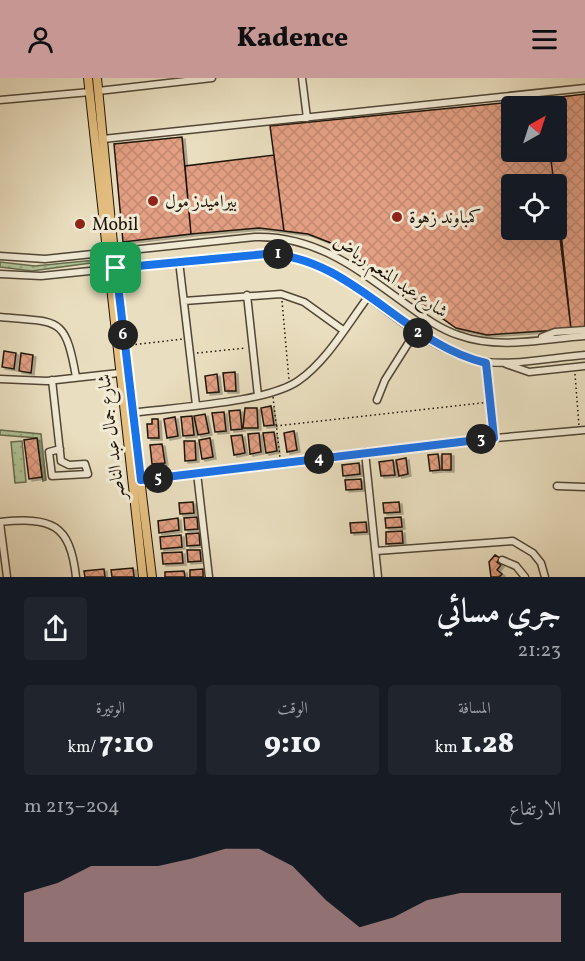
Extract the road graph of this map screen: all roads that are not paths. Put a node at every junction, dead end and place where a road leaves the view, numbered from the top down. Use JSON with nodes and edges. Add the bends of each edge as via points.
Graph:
{"nodes":[{"id":1,"x":88,"y":78,"type":"edge"},
{"id":2,"x":97,"y":78,"type":"edge"},
{"id":3,"x":212,"y":78,"type":"edge"},
{"id":4,"x":302,"y":78,"type":"edge"},
{"id":5,"x":585,"y":88,"type":"edge"},
{"id":6,"x":94,"y":92,"type":"junction"},
{"id":7,"x":0,"y":100,"type":"edge"},
{"id":8,"x":307,"y":118,"type":"junction"},
{"id":9,"x":103,"y":139,"type":"junction"},
{"id":10,"x":110,"y":253,"type":"junction"},
{"id":11,"x":0,"y":256,"type":"edge"},
{"id":12,"x":179,"y":261,"type":"junction"},
{"id":13,"x":112,"y":268,"type":"junction"},
{"id":14,"x":0,"y":273,"type":"edge"},
{"id":15,"x":247,"y":295,"type":"junction"},
{"id":16,"x":368,"y":297,"type":"junction"},
{"id":17,"x":184,"y":301,"type":"junction"},
{"id":18,"x":0,"y":317,"type":"edge"},
{"id":19,"x":343,"y":330,"type":"junction"},
{"id":20,"x":585,"y":330,"type":"edge"},
{"id":21,"x":416,"y":331,"type":"junction"},
{"id":22,"x":585,"y":336,"type":"edge"},
{"id":23,"x":539,"y":339,"type":"junction"},
{"id":24,"x":585,"y":355,"type":"edge"},
{"id":25,"x":506,"y":364,"type":"junction"},
{"id":26,"x":585,"y":366,"type":"edge"},
{"id":27,"x":119,"y":373,"type":"junction"},
{"id":28,"x":76,"y":377,"type":"junction"},
{"id":29,"x":0,"y":379,"type":"edge"},
{"id":30,"x":52,"y":380,"type":"junction"},
{"id":31,"x":258,"y":396,"type":"junction"},
{"id":32,"x":377,"y":400,"type":"road end"},
{"id":33,"x":196,"y":405,"type":"junction"},
{"id":34,"x":132,"y":413,"type":"junction"},
{"id":35,"x":582,"y":430,"type":"edge"},
{"id":36,"x":60,"y":449,"type":"junction"},
{"id":37,"x":365,"y":452,"type":"junction"},
{"id":38,"x":197,"y":473,"type":"junction"},
{"id":39,"x":141,"y":480,"type":"junction"},
{"id":40,"x":557,"y":486,"type":"dead end"},
{"id":41,"x":585,"y":487,"type":"edge"},
{"id":42,"x":0,"y":522,"type":"edge"},
{"id":43,"x":376,"y":551,"type":"junction"},
{"id":44,"x":502,"y":560,"type":"dead end"},
{"id":45,"x":7,"y":577,"type":"edge"},
{"id":46,"x":76,"y":577,"type":"edge"},
{"id":47,"x":143,"y":577,"type":"edge"},
{"id":48,"x":152,"y":577,"type":"edge"},
{"id":49,"x":209,"y":577,"type":"edge"},
{"id":50,"x":378,"y":577,"type":"edge"},
{"id":51,"x":525,"y":577,"type":"edge"},
{"id":52,"x":544,"y":577,"type":"edge"}],
"edges":[{"from":1,"to":6,"type":"main road","name":"شارع جمال عبد الناصر"},
{"from":2,"to":6,"type":"main road","name":"شارع جمال عبد الناصر"},
{"from":3,"to":6,"type":"street"},
{"from":4,"to":8,"type":"street"},
{"from":5,"to":8,"type":"street"},
{"from":6,"to":7,"type":"street"},
{"from":6,"to":9,"type":"main road","name":"شارع جمال عبد الناصر"},
{"from":6,"to":10,"type":"main road","name":"شارع جمال عبد الناصر"},
{"from":8,"to":9,"type":"street"},
{"from":9,"to":10,"type":"main road","name":"شارع جمال عبد الناصر"},
{"from":10,"to":11,"type":"street","name":"شارع عبد المنعم رياض","via":[[45,259]]},
{"from":10,"to":13,"type":"main road","name":"شارع جمال عبد الناصر"},
{"from":10,"to":23,"type":"street","name":"شارع عبد المنعم رياض","via":[[255,237],[299,240],[339,257],[447,331],[496,344]]},
{"from":12,"to":13,"type":"street","name":"شارع عبد المنعم رياض"},
{"from":12,"to":16,"type":"street","name":"شارع عبد المنعم رياض","via":[[266,254],[294,257],[330,271]]},
{"from":12,"to":17,"type":"street"},
{"from":13,"to":14,"type":"street","name":"شارع عبد المنعم رياض","via":[[41,276]]},
{"from":13,"to":27,"type":"main road","name":"شارع جمال عبد الناصر"},
{"from":13,"to":34,"type":"main road","name":"شارع جمال عبد الناصر"},
{"from":15,"to":17,"type":"street"},
{"from":15,"to":19,"type":"street","via":[[281,294],[304,302]]},
{"from":15,"to":31,"type":"street"},
{"from":16,"to":19,"type":"street"},
{"from":16,"to":21,"type":"street","name":"شارع عبد المنعم رياض"},
{"from":17,"to":33,"type":"street"},
{"from":18,"to":28,"type":"street","via":[[45,320],[59,327],[68,339]]},
{"from":19,"to":31,"type":"street","via":[[312,369],[290,386]]},
{"from":20,"to":23,"type":"street","via":[[555,332]]},
{"from":21,"to":25,"type":"street","name":"شارع عبد المنعم رياض","via":[[447,350],[486,363]]},
{"from":21,"to":32,"type":"street"},
{"from":22,"to":23,"type":"street","name":"شارع عبد المنعم رياض"},
{"from":24,"to":25,"type":"street","name":"شارع عبد المنعم رياض"},
{"from":25,"to":26,"type":"street","via":[[529,372]]},
{"from":27,"to":28,"type":"street"},
{"from":27,"to":47,"type":"main road","name":"شارع جمال عبد الناصر"},
{"from":28,"to":30,"type":"street"},
{"from":29,"to":30,"type":"street"},
{"from":30,"to":36,"type":"street"},
{"from":31,"to":33,"type":"street"},
{"from":33,"to":34,"type":"street"},
{"from":34,"to":39,"type":"main road","name":"شارع جمال عبد الناصر"},
{"from":35,"to":37,"type":"street"},
{"from":36,"to":36,"type":"street","via":[[63,463],[85,464],[88,474],[52,476],[49,452]]},
{"from":37,"to":38,"type":"street"},
{"from":37,"to":43,"type":"street"},
{"from":38,"to":39,"type":"street"},
{"from":38,"to":49,"type":"street"},
{"from":39,"to":48,"type":"main road","name":"شارع جمال عبد الناصر"},
{"from":40,"to":41,"type":"street"},
{"from":42,"to":45,"type":"street"},
{"from":42,"to":46,"type":"street","via":[[34,519],[57,528],[72,549]]},
{"from":43,"to":50,"type":"street"},
{"from":43,"to":52,"type":"street","via":[[513,541],[533,552]]},
{"from":44,"to":51,"type":"street","via":[[516,566]]}]}
